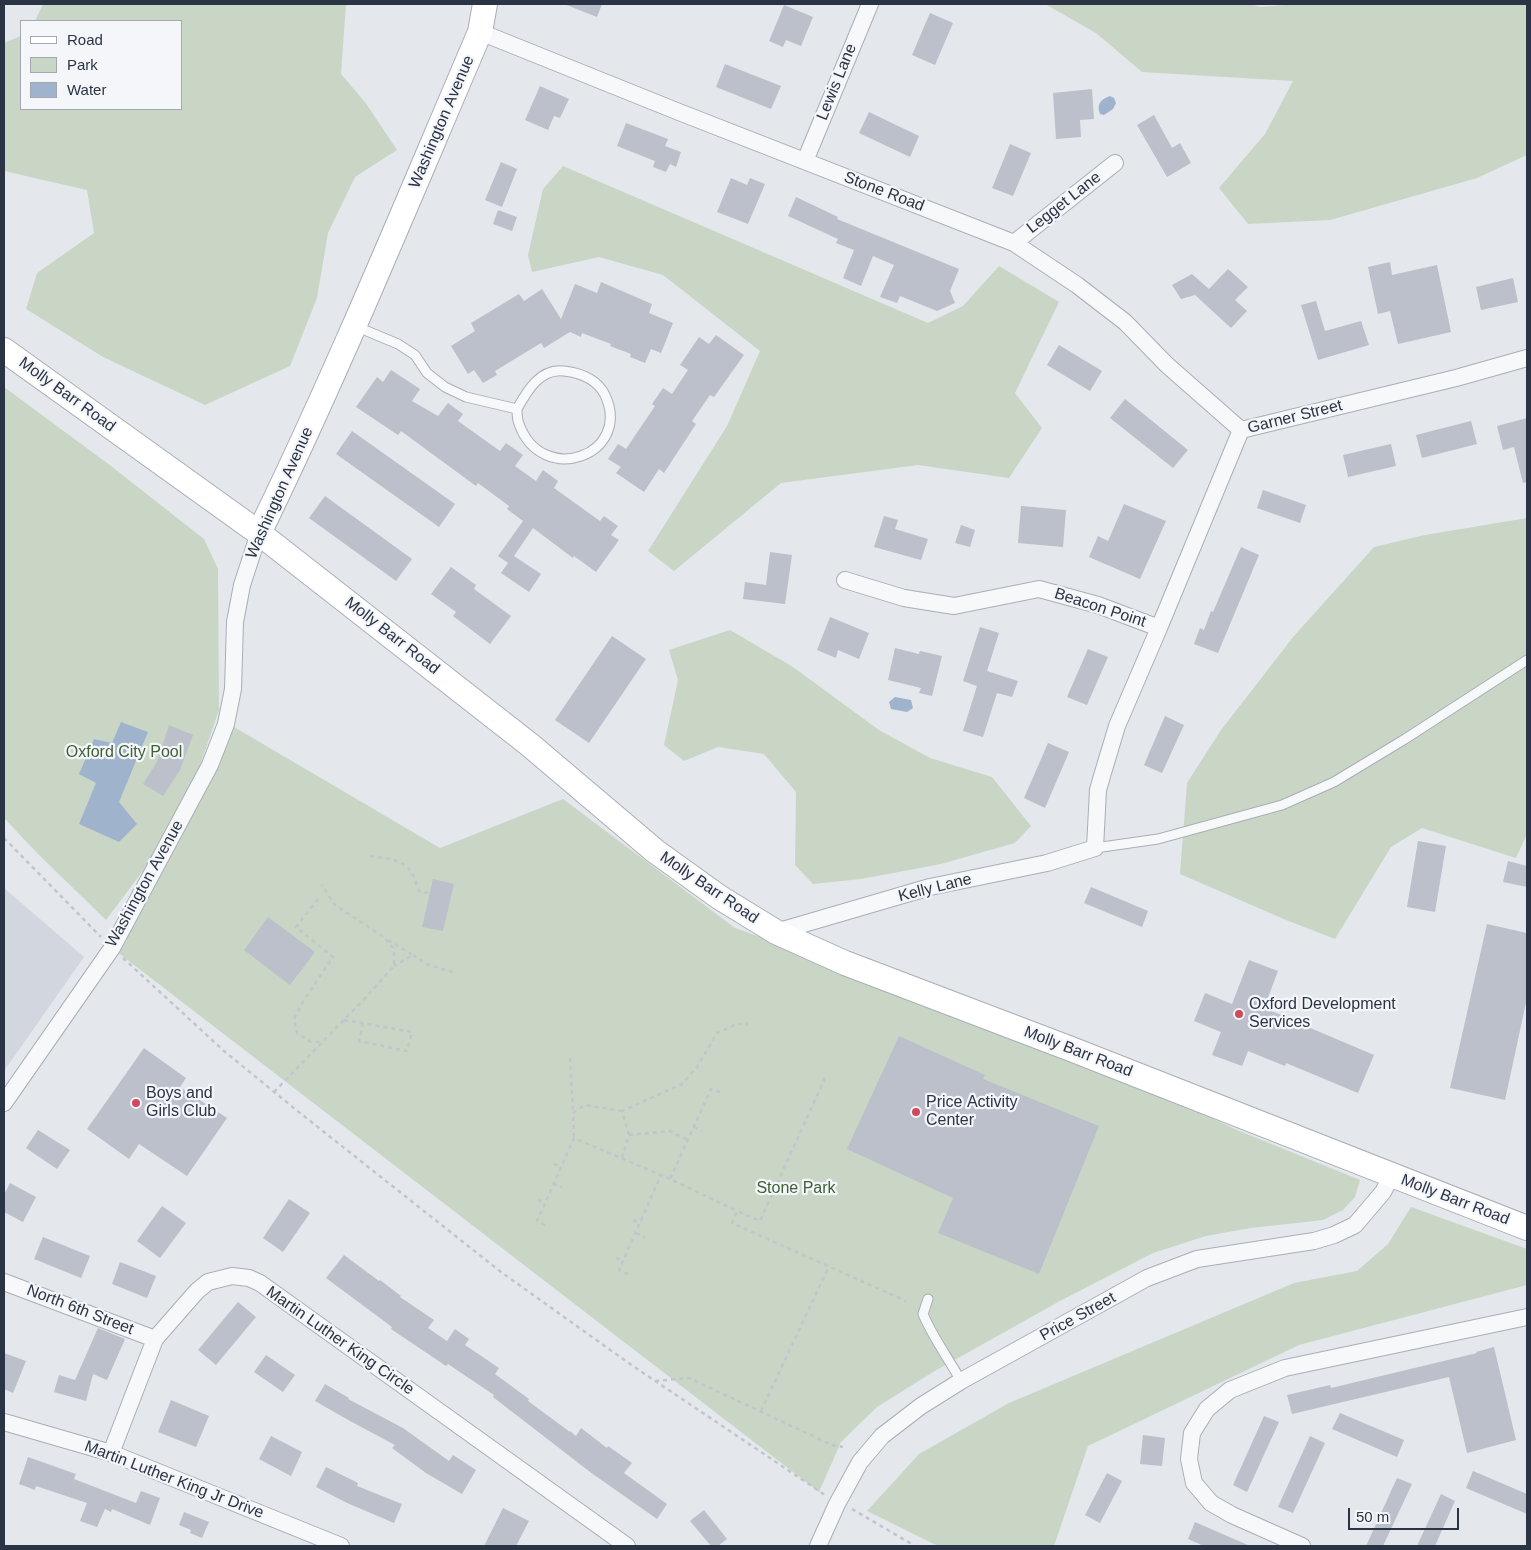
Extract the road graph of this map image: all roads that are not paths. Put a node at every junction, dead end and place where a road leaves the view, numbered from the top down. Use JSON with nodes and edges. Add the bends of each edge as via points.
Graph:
{"nodes":[{"id":1,"x":485,"y":4,"type":"edge"},
{"id":2,"x":870,"y":4,"type":"edge"},
{"id":3,"x":480,"y":32,"type":"junction"},
{"id":4,"x":805,"y":161,"type":"junction"},
{"id":5,"x":1115,"y":163,"type":"dead end"},
{"id":6,"x":1014,"y":243,"type":"junction"},
{"id":7,"x":354,"y":326,"type":"junction"},
{"id":8,"x":4,"y":350,"type":"edge"},
{"id":9,"x":1527,"y":358,"type":"edge"},
{"id":10,"x":516,"y":409,"type":"junction"},
{"id":11,"x":1241,"y":430,"type":"junction"},
{"id":12,"x":259,"y":532,"type":"junction"},
{"id":13,"x":845,"y":580,"type":"dead end"},
{"id":14,"x":1159,"y":628,"type":"junction"},
{"id":15,"x":1527,"y":660,"type":"edge"},
{"id":16,"x":1095,"y":848,"type":"junction"},
{"id":17,"x":776,"y":932,"type":"junction"},
{"id":18,"x":4,"y":1103,"type":"edge"},
{"id":19,"x":1392,"y":1175,"type":"junction"},
{"id":20,"x":1527,"y":1228,"type":"edge"},
{"id":21,"x":4,"y":1282,"type":"edge"},
{"id":22,"x":928,"y":1299,"type":"dead end"},
{"id":23,"x":1527,"y":1317,"type":"edge"},
{"id":24,"x":155,"y":1339,"type":"junction"},
{"id":25,"x":961,"y":1381,"type":"junction"},
{"id":26,"x":4,"y":1422,"type":"edge"},
{"id":27,"x":111,"y":1453,"type":"junction"},
{"id":28,"x":341,"y":1546,"type":"edge"},
{"id":29,"x":627,"y":1546,"type":"edge"},
{"id":30,"x":818,"y":1546,"type":"edge"},
{"id":31,"x":1302,"y":1546,"type":"edge"}],
"edges":[{"from":1,"to":3,"type":"main road","name":"Washington Avenue"},
{"from":2,"to":4,"type":"street","name":"Lewis Lane"},
{"from":3,"to":4,"type":"street","name":"Stone Road"},
{"from":3,"to":7,"type":"main road","name":"Washington Avenue"},
{"from":4,"to":6,"type":"street","name":"Stone Road"},
{"from":5,"to":6,"type":"street","name":"Legget Lane"},
{"from":6,"to":11,"type":"street","name":"Stone Road","via":[[1125,322],[1167,365]]},
{"from":7,"to":10,"type":"lane","via":[[398,344],[414,355],[427,373],[445,387],[466,397]]},
{"from":7,"to":12,"type":"main road","name":"Washington Avenue"},
{"from":8,"to":12,"type":"main road","name":"Molly Barr Road"},
{"from":9,"to":11,"type":"street","name":"Garner Street"},
{"from":10,"to":10,"type":"lane","via":[[519,424],[528,440],[541,453],[555,458],[571,460],[587,455],[605,436],[610,422],[608,403],[601,388],[576,372],[559,370],[544,374],[531,386]]},
{"from":11,"to":14,"type":"street","name":"Garner Street"},
{"from":12,"to":17,"type":"main road","name":"Molly Barr Road","via":[[530,745],[655,851],[719,897]]},
{"from":12,"to":18,"type":"street","name":"Washington Avenue","via":[[242,584],[235,622],[233,689],[226,724],[210,765],[112,948]]},
{"from":13,"to":14,"type":"street","name":"Beacon Point","via":[[904,598],[954,606],[1039,589],[1098,605]]},
{"from":14,"to":16,"type":"street","name":"Beacon Point","via":[[1109,751],[1098,790]]},
{"from":15,"to":16,"type":"lane","via":[[1334,782],[1282,805],[1158,839]]},
{"from":16,"to":17,"type":"street","name":"Kelly Lane","via":[[1047,863],[930,887]]},
{"from":17,"to":19,"type":"main road","name":"Molly Barr Road","via":[[845,962]]},
{"from":19,"to":20,"type":"main road","name":"Molly Barr Road"},
{"from":19,"to":25,"type":"street","name":"Price Street","via":[[1355,1225],[1314,1242],[1197,1259],[1147,1278]]},
{"from":21,"to":24,"type":"street","name":"North 6th Street"},
{"from":22,"to":25,"type":"lane","via":[[924,1314],[929,1328]]},
{"from":23,"to":31,"type":"street","via":[[1284,1368],[1230,1390],[1207,1409],[1192,1433],[1189,1459],[1194,1483],[1211,1503]]},
{"from":24,"to":27,"type":"street","name":"Martin Luther King Circle"},
{"from":24,"to":29,"type":"street","name":"Martin Luther King Circle","via":[[196,1291],[208,1282],[232,1276],[249,1278],[293,1306]]},
{"from":25,"to":30,"type":"street","name":"Price Street","via":[[882,1436],[860,1462]]},
{"from":26,"to":27,"type":"street","name":"Martin Luther King Jr Drive"},
{"from":27,"to":28,"type":"street","name":"Martin Luther King Jr Drive"}]}
